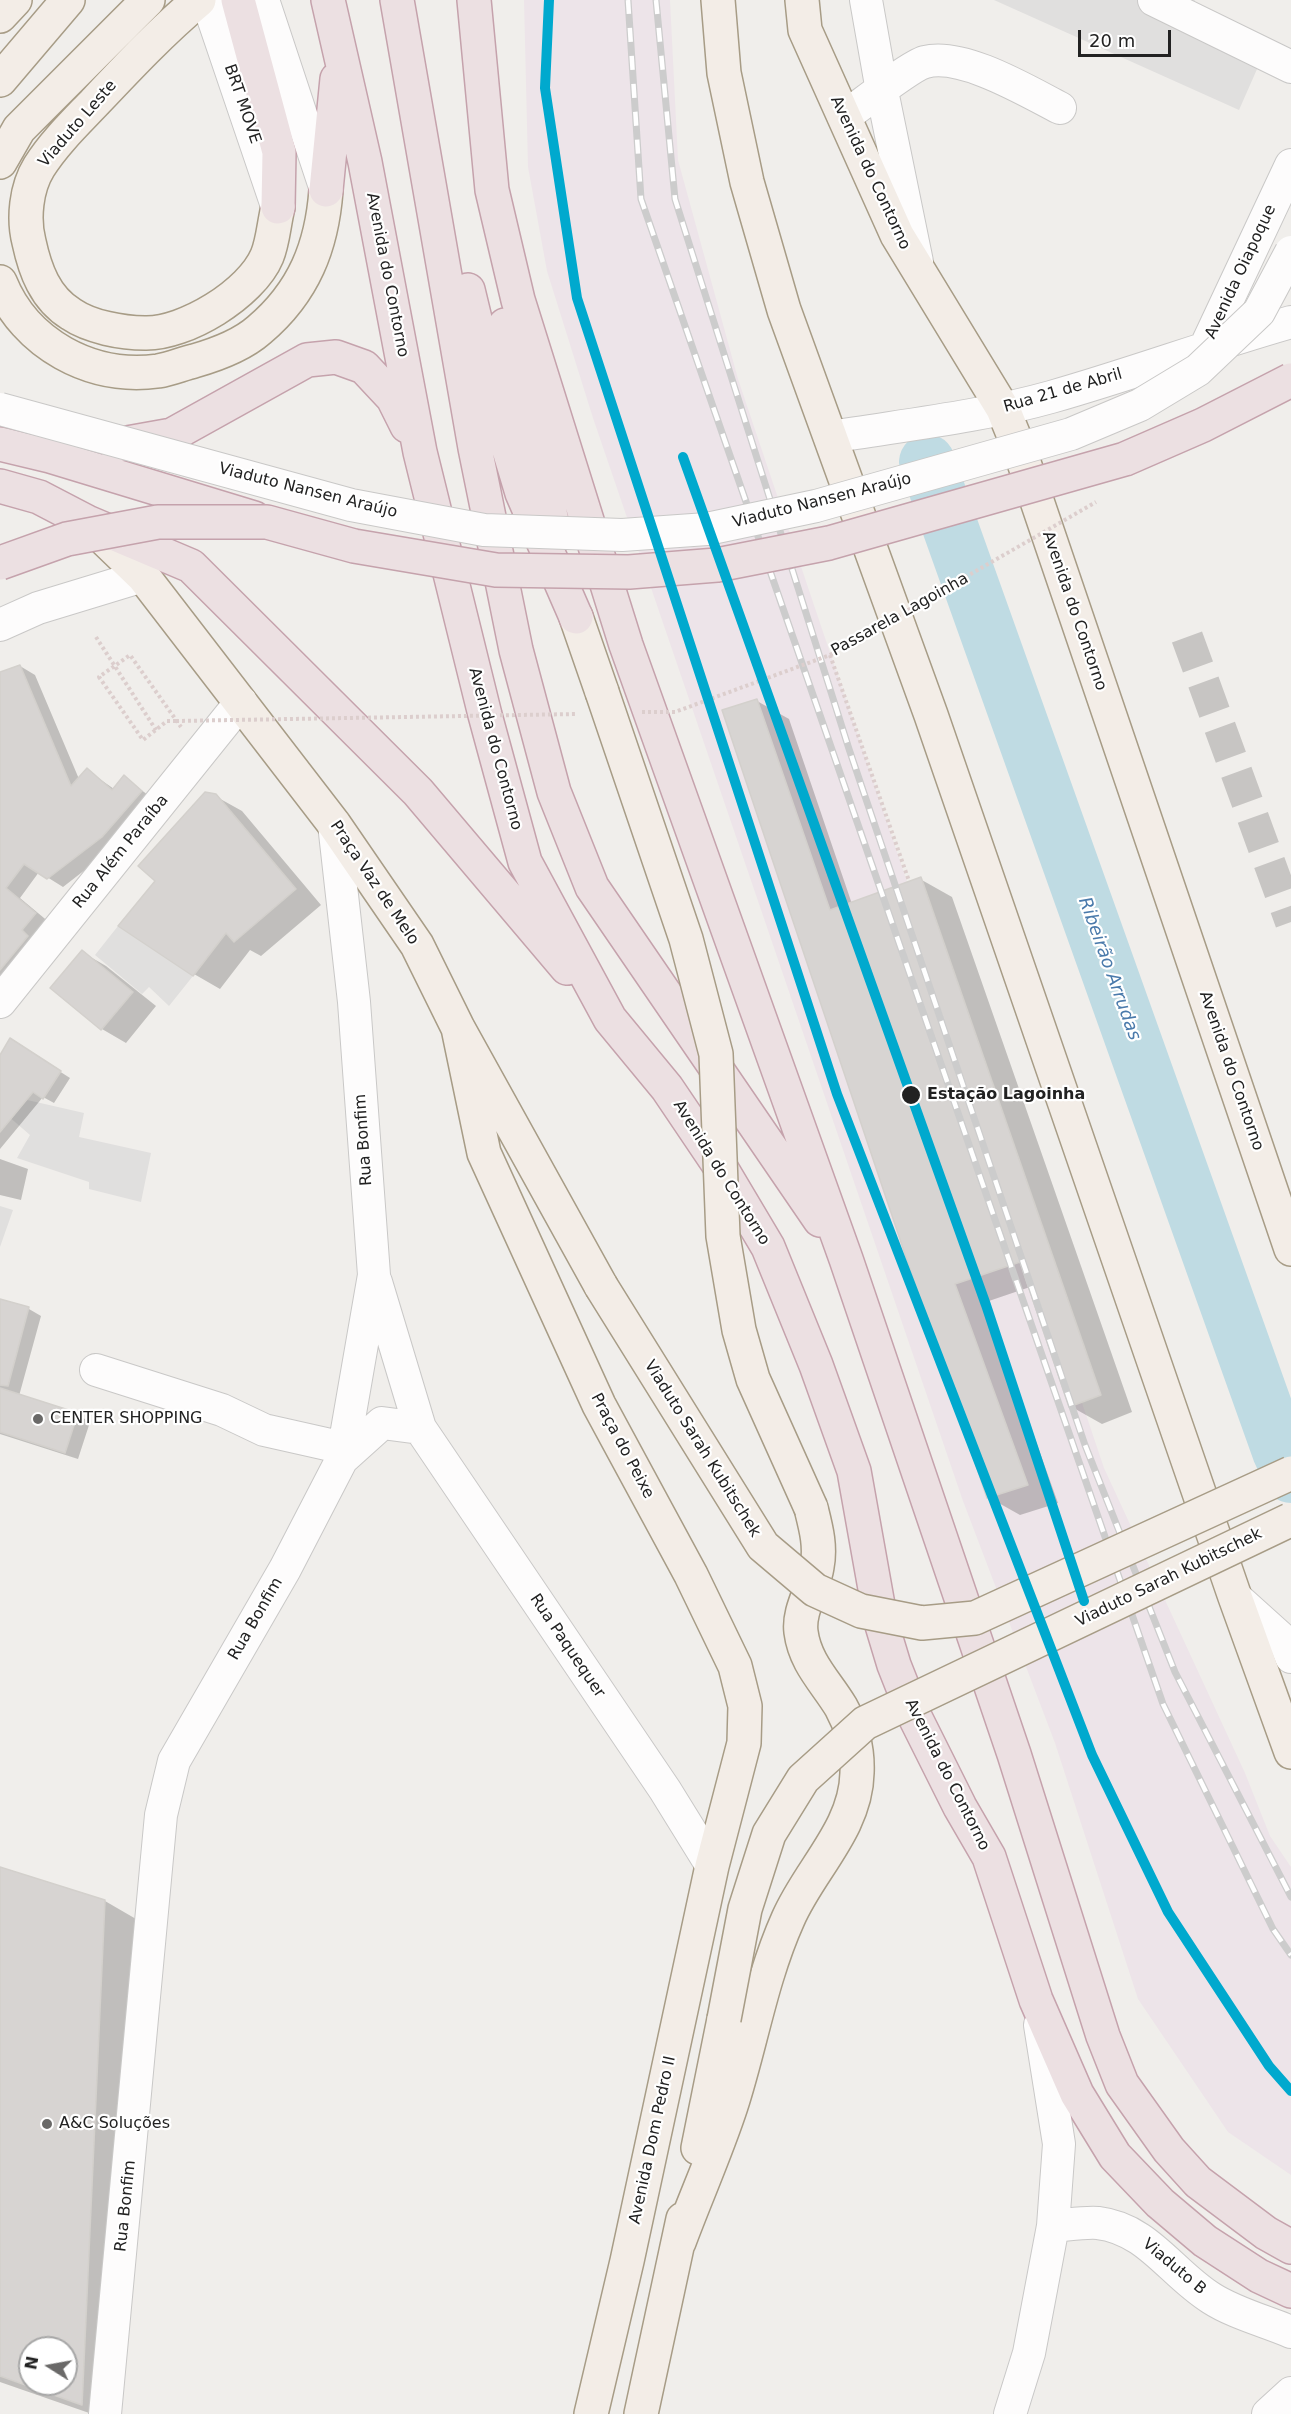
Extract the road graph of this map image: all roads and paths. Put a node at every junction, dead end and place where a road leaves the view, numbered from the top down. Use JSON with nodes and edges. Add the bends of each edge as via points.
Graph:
{"nodes":[{"id":1,"x":15,"y":0,"type":"edge"},
{"id":2,"x":68,"y":0,"type":"edge"},
{"id":3,"x":148,"y":0,"type":"edge"},
{"id":4,"x":199,"y":0,"type":"edge"},
{"id":5,"x":207,"y":0,"type":"edge"},
{"id":6,"x":238,"y":0,"type":"edge"},
{"id":7,"x":263,"y":0,"type":"edge"},
{"id":8,"x":327,"y":0,"type":"edge"},
{"id":9,"x":397,"y":0,"type":"edge"},
{"id":10,"x":408,"y":0,"type":"edge"},
{"id":11,"x":474,"y":0,"type":"edge"},
{"id":12,"x":718,"y":0,"type":"edge"},
{"id":13,"x":802,"y":0,"type":"edge"},
{"id":14,"x":866,"y":0,"type":"edge"},
{"id":15,"x":1154,"y":0,"type":"edge"},
{"id":16,"x":0,"y":16,"type":"edge"},
{"id":17,"x":339,"y":50,"type":"junction"},
{"id":18,"x":1291,"y":67,"type":"edge"},
{"id":19,"x":0,"y":80,"type":"edge"},
{"id":20,"x":882,"y":91,"type":"junction"},
{"id":21,"x":1059,"y":108,"type":"dead end"},
{"id":22,"x":844,"y":117,"type":"junction"},
{"id":23,"x":0,"y":162,"type":"edge"},
{"id":24,"x":1291,"y":165,"type":"edge"},
{"id":25,"x":326,"y":190,"type":"junction"},
{"id":26,"x":492,"y":190,"type":"junction"},
{"id":27,"x":278,"y":207,"type":"junction"},
{"id":28,"x":1291,"y":252,"type":"edge"},
{"id":29,"x":1291,"y":270,"type":"edge"},
{"id":30,"x":919,"y":272,"type":"junction"},
{"id":31,"x":1243,"y":272,"type":"junction"},
{"id":32,"x":0,"y":282,"type":"edge"},
{"id":33,"x":1291,"y":322,"type":"edge"},
{"id":34,"x":1206,"y":346,"type":"junction"},
{"id":35,"x":1291,"y":380,"type":"edge"},
{"id":36,"x":0,"y":409,"type":"edge"},
{"id":37,"x":1003,"y":409,"type":"junction"},
{"id":38,"x":0,"y":420,"type":"edge"},
{"id":39,"x":831,"y":437,"type":"junction"},
{"id":40,"x":0,"y":444,"type":"edge"},
{"id":41,"x":420,"y":452,"type":"junction"},
{"id":42,"x":0,"y":486,"type":"edge"},
{"id":43,"x":1104,"y":498,"type":"dead end"},
{"id":44,"x":87,"y":522,"type":"junction"},
{"id":45,"x":267,"y":522,"type":"junction"},
{"id":46,"x":0,"y":563,"type":"edge"},
{"id":47,"x":143,"y":576,"type":"junction"},
{"id":48,"x":576,"y":617,"type":"junction"},
{"id":49,"x":0,"y":625,"type":"edge"},
{"id":50,"x":96,"y":638,"type":"dead end"},
{"id":51,"x":830,"y":655,"type":"junction"},
{"id":52,"x":116,"y":667,"type":"junction"},
{"id":53,"x":241,"y":702,"type":"junction"},
{"id":54,"x":592,"y":703,"type":"junction"},
{"id":55,"x":640,"y":712,"type":"dead end"},
{"id":56,"x":176,"y":721,"type":"junction"},
{"id":57,"x":156,"y":730,"type":"junction"},
{"id":58,"x":176,"y":737,"type":"dead end"},
{"id":59,"x":334,"y":824,"type":"junction"},
{"id":60,"x":909,"y":881,"type":"dead end"},
{"id":61,"x":0,"y":1002,"type":"edge"},
{"id":62,"x":610,"y":1020,"type":"junction"},
{"id":63,"x":458,"y":1028,"type":"junction"},
{"id":64,"x":1291,"y":1249,"type":"edge"},
{"id":65,"x":846,"y":1258,"type":"junction"},
{"id":66,"x":374,"y":1275,"type":"junction"},
{"id":67,"x":601,"y":1286,"type":"joint"},
{"id":68,"x":96,"y":1370,"type":"dead end"},
{"id":69,"x":420,"y":1428,"type":"junction"},
{"id":70,"x":343,"y":1454,"type":"junction"},
{"id":71,"x":1291,"y":1473,"type":"edge"},
{"id":72,"x":1291,"y":1520,"type":"edge"},
{"id":73,"x":1137,"y":1544,"type":"junction"},
{"id":74,"x":1235,"y":1597,"type":"junction"},
{"id":75,"x":1291,"y":1657,"type":"edge"},
{"id":76,"x":1291,"y":1752,"type":"edge"},
{"id":77,"x":712,"y":1866,"type":"junction"},
{"id":78,"x":1036,"y":2000,"type":"junction"},
{"id":79,"x":1053,"y":2226,"type":"junction"},
{"id":80,"x":679,"y":2242,"type":"junction"},
{"id":81,"x":1291,"y":2247,"type":"edge"},
{"id":82,"x":1291,"y":2291,"type":"edge"},
{"id":83,"x":1291,"y":2332,"type":"edge"},
{"id":84,"x":1291,"y":2393,"type":"edge"},
{"id":85,"x":643,"y":2411,"type":"edge"},
{"id":86,"x":105,"y":2414,"type":"edge"},
{"id":87,"x":591,"y":2414,"type":"edge"},
{"id":88,"x":1010,"y":2414,"type":"edge"},
{"id":89,"x":1268,"y":2414,"type":"edge"}],
"edges":[{"from":1,"to":16,"type":"main road"},
{"from":2,"to":19,"type":"main road"},
{"from":3,"to":23,"type":"main road","via":[[19,129]]},
{"from":4,"to":27,"type":"main road","name":"Viaduto Leste","via":[[149,44],[38,168],[25,227],[34,267],[48,292],[71,314],[103,327],[146,333],[187,323],[221,307],[245,286],[267,257]]},
{"from":5,"to":27,"type":"street","name":"BRT MOVE"},
{"from":6,"to":27,"type":"highway","via":[[279,152]]},
{"from":7,"to":25,"type":"street"},
{"from":8,"to":17,"type":"highway","name":"Avenida do Contorno"},
{"from":9,"to":65,"type":"highway","via":[[475,448],[516,650],[567,829],[592,887]]},
{"from":10,"to":48,"type":"highway","via":[[425,65],[460,259],[497,410],[522,493]]},
{"from":11,"to":26,"type":"highway"},
{"from":12,"to":39,"type":"main road","via":[[724,73],[747,182],[784,310]]},
{"from":13,"to":22,"type":"main road","name":"Avenida do Contorno","via":[[805,30]]},
{"from":14,"to":20,"type":"street"},
{"from":15,"to":18,"type":"street"},
{"from":17,"to":25,"type":"highway"},
{"from":17,"to":41,"type":"highway","name":"Avenida do Contorno","via":[[365,162]]},
{"from":20,"to":21,"type":"street","via":[[925,62],[954,63],[1000,76]]},
{"from":20,"to":22,"type":"street"},
{"from":20,"to":30,"type":"street"},
{"from":22,"to":30,"type":"main road","name":"Avenida do Contorno","via":[[897,235]]},
{"from":24,"to":31,"type":"street","name":"Avenida Oiapoque"},
{"from":25,"to":32,"type":"main road","via":[[324,225],[310,267],[259,331],[214,355],[159,371],[129,372],[94,366],[57,352],[9,305]]},
{"from":26,"to":48,"type":"highway","via":[[501,310]]},
{"from":26,"to":65,"type":"highway","via":[[518,300],[626,645]]},
{"from":28,"to":36,"type":"street","name":"Viaduto Nansen Araújo","bridge":true,"via":[[1259,312],[1198,370],[1140,405],[1071,434],[816,506],[707,529],[622,535],[484,530],[351,505]]},
{"from":29,"to":31,"type":"street"},
{"from":30,"to":37,"type":"main road","name":"Avenida do Contorno"},
{"from":31,"to":34,"type":"street","name":"Avenida Oiapoque"},
{"from":33,"to":34,"type":"street","name":"Rua 21 de Abril"},
{"from":34,"to":37,"type":"street","name":"Rua 21 de Abril"},
{"from":35,"to":45,"type":"highway","bridge":true,"via":[[1125,459],[829,543],[717,565],[628,572],[496,570],[354,546]]},
{"from":37,"to":39,"type":"street","name":"Rua 21 de Abril"},
{"from":37,"to":64,"type":"main road","name":"Avenida do Contorno"},
{"from":38,"to":41,"type":"highway","via":[[118,446],[172,435],[307,360],[336,357],[364,367],[393,398]]},
{"from":39,"to":74,"type":"main road","via":[[931,715]]},
{"from":40,"to":45,"type":"highway","bridge":true},
{"from":41,"to":62,"type":"highway","name":"Avenida do Contorno","via":[[525,862]]},
{"from":42,"to":44,"type":"highway","via":[[39,497]]},
{"from":43,"to":51,"type":"path","name":"Passarela Lagoinha","bridge":true},
{"from":44,"to":47,"type":"main road","name":"Praça Vaz de Melo"},
{"from":44,"to":62,"type":"highway","via":[[191,566],[418,792]]},
{"from":45,"to":46,"type":"highway","bridge":true,"via":[[158,522],[67,539]]},
{"from":47,"to":49,"type":"street","via":[[38,608]]},
{"from":47,"to":53,"type":"main road","name":"Praça Vaz de Melo"},
{"from":48,"to":54,"type":"main road"},
{"from":50,"to":52,"type":"path"},
{"from":51,"to":55,"type":"path","name":"Passarela Lagoinha","bridge":true,"via":[[675,712]]},
{"from":51,"to":60,"type":"path"},
{"from":52,"to":56,"type":"path","via":[[130,655]]},
{"from":52,"to":57,"type":"path"},
{"from":52,"to":57,"type":"path","via":[[99,677],[143,740]]},
{"from":53,"to":59,"type":"main road","name":"Praça Vaz de Melo"},
{"from":53,"to":61,"type":"street","name":"Rua Além Paraíba"},
{"from":54,"to":56,"type":"path","bridge":true,"via":[[348,718]]},
{"from":54,"to":80,"type":"main road","bridge":true,"via":[[686,939],[716,1054],[723,1236],[739,1330],[753,1379],[811,1508],[819,1539],[817,1567],[800,1629],[804,1648],[841,1708],[856,1747],[853,1802],[788,1917],[763,1984],[731,2105]]},
{"from":56,"to":57,"type":"path","via":[[167,721]]},
{"from":56,"to":58,"type":"path","via":[[183,729]]},
{"from":59,"to":63,"type":"main road","name":"Praça Vaz de Melo","via":[[417,945]]},
{"from":59,"to":66,"type":"street","name":"Rua Bonfim","via":[[354,1002]]},
{"from":62,"to":78,"type":"highway","name":"Avenida do Contorno","via":[[667,1088],[768,1247],[854,1471],[881,1622],[894,1665],[960,1808],[989,1857]]},
{"from":63,"to":67,"type":"main road","name":"Praça Vaz de Melo"},
{"from":63,"to":77,"type":"main road","name":"Praça do Peixe","via":[[484,1153],[598,1405],[691,1575],[735,1665],[745,1706],[744,1743]]},
{"from":65,"to":81,"type":"highway","via":[[1122,2084],[1148,2124],[1198,2182]]},
{"from":66,"to":69,"type":"street","name":"Rua Paquequer"},
{"from":66,"to":70,"type":"street","name":"Rua Bonfim"},
{"from":67,"to":73,"type":"main road","name":"Viaduto Sarah Kubitschek","bridge":true,"via":[[763,1546],[815,1590],[861,1611],[922,1623],[975,1618]]},
{"from":68,"to":70,"type":"street"},
{"from":69,"to":70,"type":"street","via":[[382,1424]]},
{"from":69,"to":77,"type":"street","name":"Rua Paquequer","via":[[665,1790]]},
{"from":70,"to":86,"type":"street","name":"Rua Bonfim","via":[[285,1569],[174,1761],[161,1815]]},
{"from":71,"to":73,"type":"main road","name":"Viaduto Sarah Kubitschek","bridge":true},
{"from":72,"to":73,"type":"main road","bridge":true},
{"from":72,"to":80,"type":"main road","name":"Viaduto Sarah Kubitschek","bridge":true,"via":[[865,1724],[803,1779],[769,1834],[745,1909]]},
{"from":74,"to":75,"type":"street","via":[[1285,1642]]},
{"from":74,"to":76,"type":"main road"},
{"from":77,"to":87,"type":"main road","name":"Avenida Dom Pedro II"},
{"from":78,"to":79,"type":"street","via":[[1059,2144]]},
{"from":78,"to":82,"type":"highway","name":"Avenida do Contorno","via":[[1077,2094],[1115,2156],[1160,2203],[1205,2241],[1259,2276]]},
{"from":79,"to":83,"type":"street","name":"Viaduto B","via":[[1097,2223],[1124,2229],[1151,2245],[1212,2299]]},
{"from":79,"to":88,"type":"street","via":[[1029,2353]]},
{"from":80,"to":85,"type":"main road"},
{"from":84,"to":89,"type":"street"}]}
